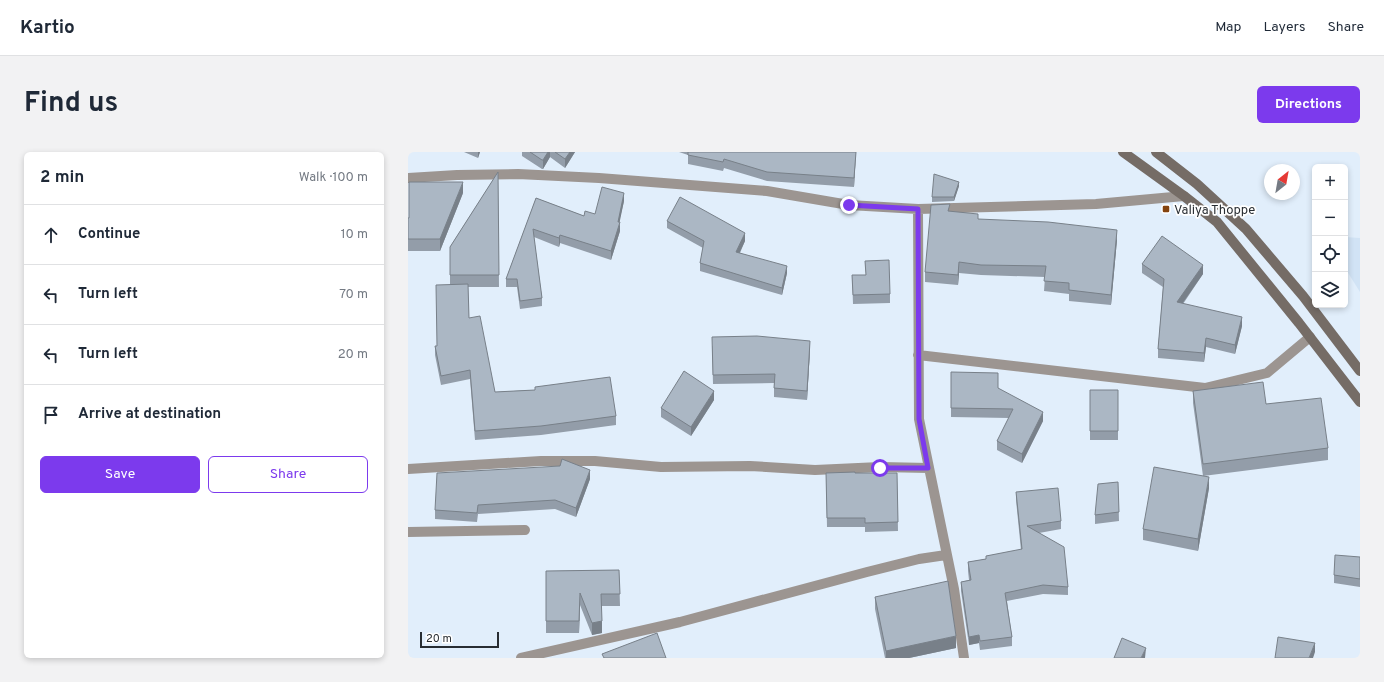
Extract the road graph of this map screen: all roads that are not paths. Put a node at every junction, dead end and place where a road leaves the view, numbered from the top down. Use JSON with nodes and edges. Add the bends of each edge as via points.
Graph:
{"nodes":[{"id":1,"x":1123,"y":152,"type":"edge"},
{"id":2,"x":1156,"y":152,"type":"edge"},
{"id":3,"x":408,"y":178,"type":"edge"},
{"id":4,"x":1184,"y":196,"type":"junction"},
{"id":5,"x":918,"y":209,"type":"junction"},
{"id":6,"x":1310,"y":337,"type":"junction"},
{"id":7,"x":918,"y":355,"type":"junction"},
{"id":8,"x":1360,"y":371,"type":"edge"},
{"id":9,"x":1360,"y":402,"type":"edge"},
{"id":10,"x":928,"y":468,"type":"junction"},
{"id":11,"x":408,"y":469,"type":"edge"},
{"id":12,"x":525,"y":530,"type":"dead end"},
{"id":13,"x":408,"y":532,"type":"edge"},
{"id":14,"x":946,"y":555,"type":"junction"},
{"id":15,"x":521,"y":658,"type":"edge"},
{"id":16,"x":964,"y":658,"type":"edge"}],
"edges":[{"from":1,"to":4,"type":"main road"},
{"from":2,"to":8,"type":"main road","via":[[1197,184],[1246,230],[1303,296]]},
{"from":3,"to":5,"type":"street","via":[[518,174],[599,178],[767,191],[849,205]]},
{"from":4,"to":5,"type":"street","via":[[1096,204]]},
{"from":4,"to":6,"type":"main road","via":[[1217,222]]},
{"from":5,"to":7,"type":"street"},
{"from":6,"to":7,"type":"street","via":[[1267,373],[1205,388]]},
{"from":6,"to":9,"type":"main road"},
{"from":7,"to":10,"type":"street","via":[[919,419]]},
{"from":10,"to":11,"type":"street","via":[[814,470],[750,466],[661,467],[595,461],[541,461]]},
{"from":10,"to":14,"type":"street"},
{"from":12,"to":13,"type":"street"},
{"from":14,"to":15,"type":"street","via":[[919,559],[680,622]]},
{"from":14,"to":16,"type":"street","via":[[954,589]]}]}
